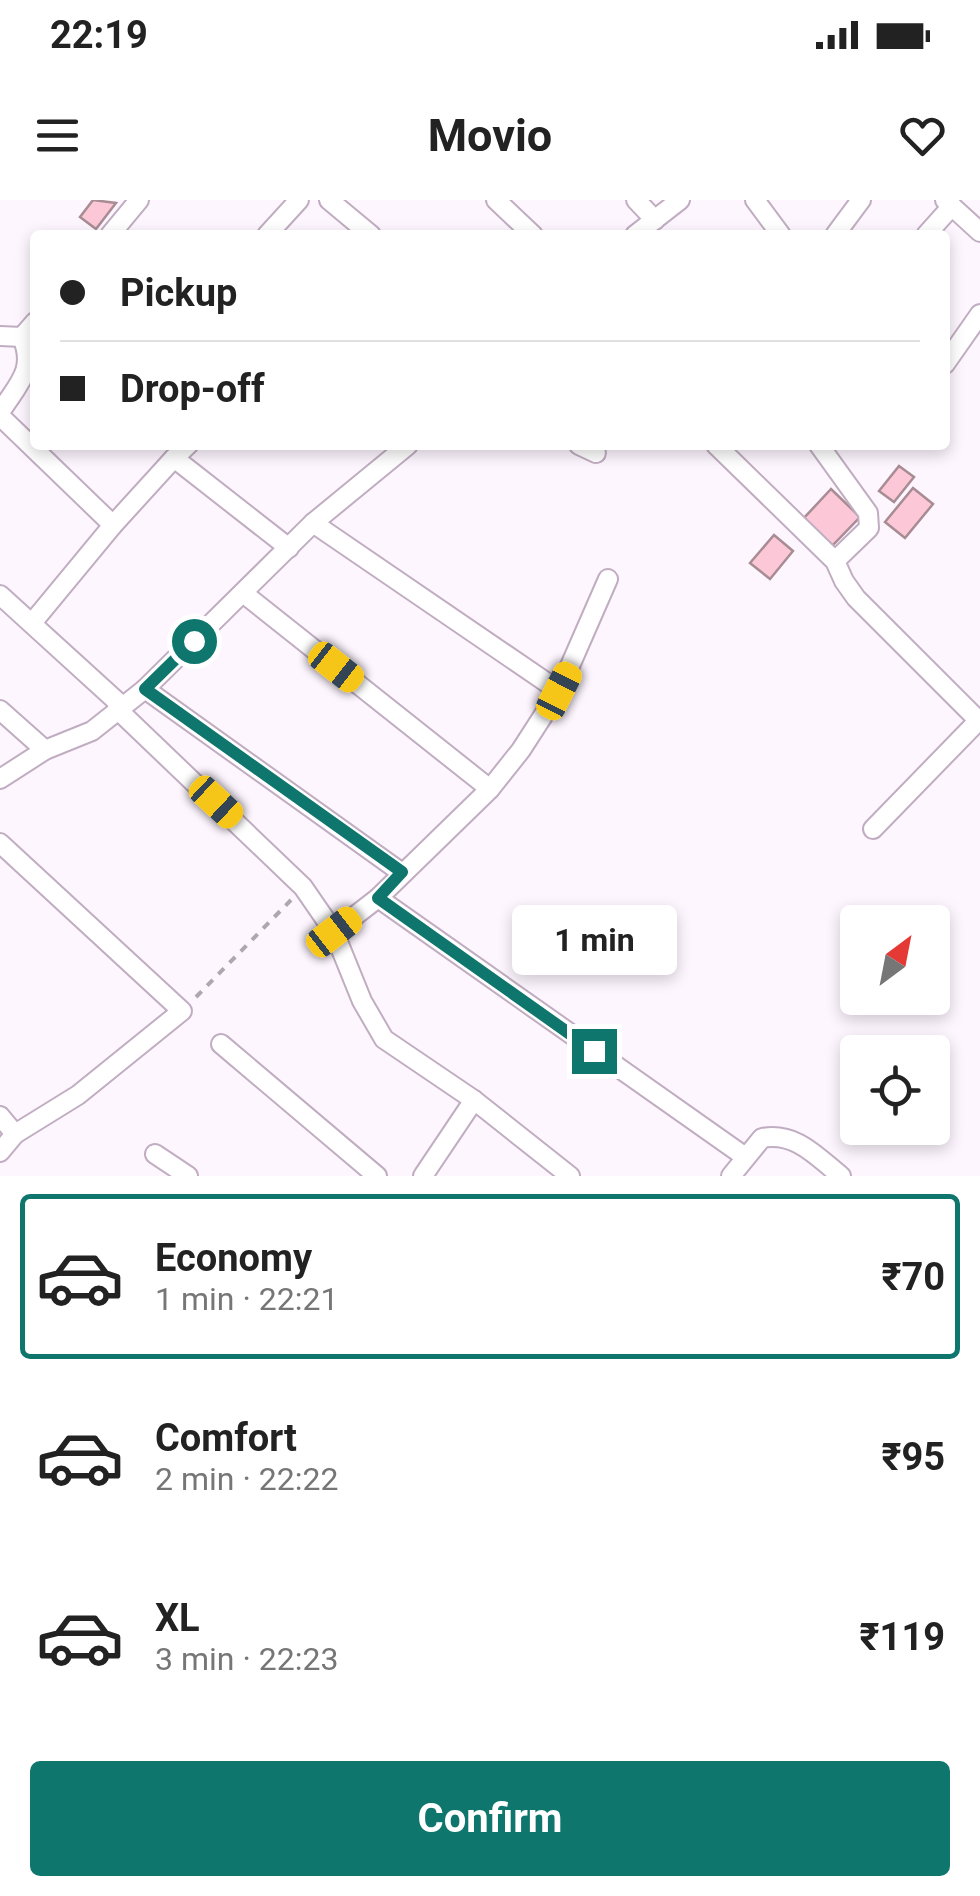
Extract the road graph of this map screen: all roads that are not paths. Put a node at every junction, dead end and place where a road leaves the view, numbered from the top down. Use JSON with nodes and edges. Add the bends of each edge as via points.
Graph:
{"nodes":[{"id":1,"x":140,"y":200,"type":"edge"},
{"id":2,"x":299,"y":200,"type":"edge"},
{"id":3,"x":330,"y":200,"type":"edge"},
{"id":4,"x":496,"y":200,"type":"edge"},
{"id":5,"x":636,"y":200,"type":"edge"},
{"id":6,"x":680,"y":200,"type":"edge"},
{"id":7,"x":755,"y":200,"type":"edge"},
{"id":8,"x":861,"y":200,"type":"edge"},
{"id":9,"x":948,"y":203,"type":"edge"},
{"id":10,"x":655,"y":220,"type":"junction"},
{"id":11,"x":114,"y":230,"type":"edge"},
{"id":12,"x":272,"y":230,"type":"edge"},
{"id":13,"x":365,"y":230,"type":"edge"},
{"id":14,"x":529,"y":230,"type":"edge"},
{"id":15,"x":642,"y":230,"type":"edge"},
{"id":16,"x":777,"y":230,"type":"edge"},
{"id":17,"x":839,"y":230,"type":"edge"},
{"id":18,"x":929,"y":230,"type":"edge"},
{"id":19,"x":980,"y":232,"type":"edge"},
{"id":20,"x":980,"y":314,"type":"edge"},
{"id":21,"x":30,"y":328,"type":"edge"},
{"id":22,"x":0,"y":336,"type":"edge"},
{"id":23,"x":22,"y":337,"type":"junction"},
{"id":24,"x":950,"y":357,"type":"edge"},
{"id":25,"x":30,"y":445,"type":"edge"},
{"id":26,"x":35,"y":450,"type":"edge"},
{"id":27,"x":402,"y":450,"type":"edge"},
{"id":28,"x":721,"y":450,"type":"edge"},
{"id":29,"x":823,"y":450,"type":"edge"},
{"id":30,"x":181,"y":452,"type":"edge"},
{"id":31,"x":314,"y":524,"type":"junction"},
{"id":32,"x":112,"y":525,"type":"junction"},
{"id":33,"x":289,"y":548,"type":"junction"},
{"id":34,"x":835,"y":561,"type":"junction"},
{"id":35,"x":608,"y":579,"type":"dead end"},
{"id":36,"x":243,"y":593,"type":"junction"},
{"id":37,"x":0,"y":595,"type":"edge"},
{"id":38,"x":32,"y":623,"type":"junction"},
{"id":39,"x":145,"y":689,"type":"junction"},
{"id":40,"x":559,"y":691,"type":"junction"},
{"id":41,"x":119,"y":707,"type":"junction"},
{"id":42,"x":0,"y":710,"type":"edge"},
{"id":43,"x":980,"y":720,"type":"edge"},
{"id":44,"x":45,"y":750,"type":"junction"},
{"id":45,"x":0,"y":778,"type":"edge"},
{"id":46,"x":490,"y":789,"type":"junction"},
{"id":47,"x":872,"y":830,"type":"dead end"},
{"id":48,"x":0,"y":843,"type":"edge"},
{"id":49,"x":402,"y":872,"type":"junction"},
{"id":50,"x":378,"y":898,"type":"junction"},
{"id":51,"x":334,"y":932,"type":"junction"},
{"id":52,"x":221,"y":1044,"type":"dead end"},
{"id":53,"x":474,"y":1100,"type":"junction"},
{"id":54,"x":0,"y":1116,"type":"edge"},
{"id":55,"x":15,"y":1134,"type":"junction"},
{"id":56,"x":0,"y":1152,"type":"edge"},
{"id":57,"x":155,"y":1154,"type":"dead end"},
{"id":58,"x":744,"y":1156,"type":"junction"},
{"id":59,"x":188,"y":1176,"type":"edge"},
{"id":60,"x":377,"y":1176,"type":"edge"},
{"id":61,"x":423,"y":1176,"type":"edge"},
{"id":62,"x":570,"y":1176,"type":"edge"},
{"id":63,"x":731,"y":1176,"type":"edge"},
{"id":64,"x":841,"y":1176,"type":"edge"}],
"edges":[{"from":1,"to":11,"type":"street"},
{"from":2,"to":12,"type":"street"},
{"from":3,"to":13,"type":"street"},
{"from":4,"to":14,"type":"street"},
{"from":5,"to":10,"type":"street"},
{"from":6,"to":10,"type":"street"},
{"from":7,"to":16,"type":"street"},
{"from":8,"to":17,"type":"street"},
{"from":9,"to":18,"type":"street"},
{"from":9,"to":19,"type":"street"},
{"from":10,"to":15,"type":"street"},
{"from":20,"to":24,"type":"street"},
{"from":21,"to":23,"type":"street"},
{"from":22,"to":23,"type":"street"},
{"from":23,"to":25,"type":"street","via":[[28,367],[0,411]]},
{"from":26,"to":32,"type":"street"},
{"from":27,"to":31,"type":"street"},
{"from":28,"to":34,"type":"street"},
{"from":29,"to":34,"type":"street","via":[[868,514],[869,528]]},
{"from":30,"to":32,"type":"street"},
{"from":30,"to":33,"type":"street"},
{"from":31,"to":33,"type":"street"},
{"from":31,"to":40,"type":"street"},
{"from":32,"to":38,"type":"street"},
{"from":33,"to":36,"type":"street"},
{"from":34,"to":43,"type":"street","via":[[856,598]]},
{"from":35,"to":40,"type":"street"},
{"from":36,"to":39,"type":"street"},
{"from":36,"to":46,"type":"street"},
{"from":37,"to":38,"type":"street"},
{"from":38,"to":41,"type":"street"},
{"from":39,"to":41,"type":"street"},
{"from":39,"to":49,"type":"street"},
{"from":40,"to":46,"type":"street"},
{"from":41,"to":44,"type":"street","via":[[92,732]]},
{"from":41,"to":51,"type":"street","via":[[304,887]]},
{"from":42,"to":44,"type":"street"},
{"from":43,"to":47,"type":"street"},
{"from":44,"to":45,"type":"street"},
{"from":46,"to":49,"type":"street"},
{"from":48,"to":55,"type":"street","via":[[182,1012],[78,1095]]},
{"from":49,"to":50,"type":"street"},
{"from":50,"to":51,"type":"street"},
{"from":50,"to":58,"type":"street"},
{"from":51,"to":53,"type":"street","via":[[384,1039]]},
{"from":52,"to":60,"type":"street"},
{"from":53,"to":61,"type":"street"},
{"from":53,"to":62,"type":"street"},
{"from":54,"to":55,"type":"street"},
{"from":55,"to":56,"type":"street"},
{"from":57,"to":59,"type":"street"},
{"from":58,"to":63,"type":"street"},
{"from":58,"to":64,"type":"street","via":[[762,1138],[790,1136]]}]}
